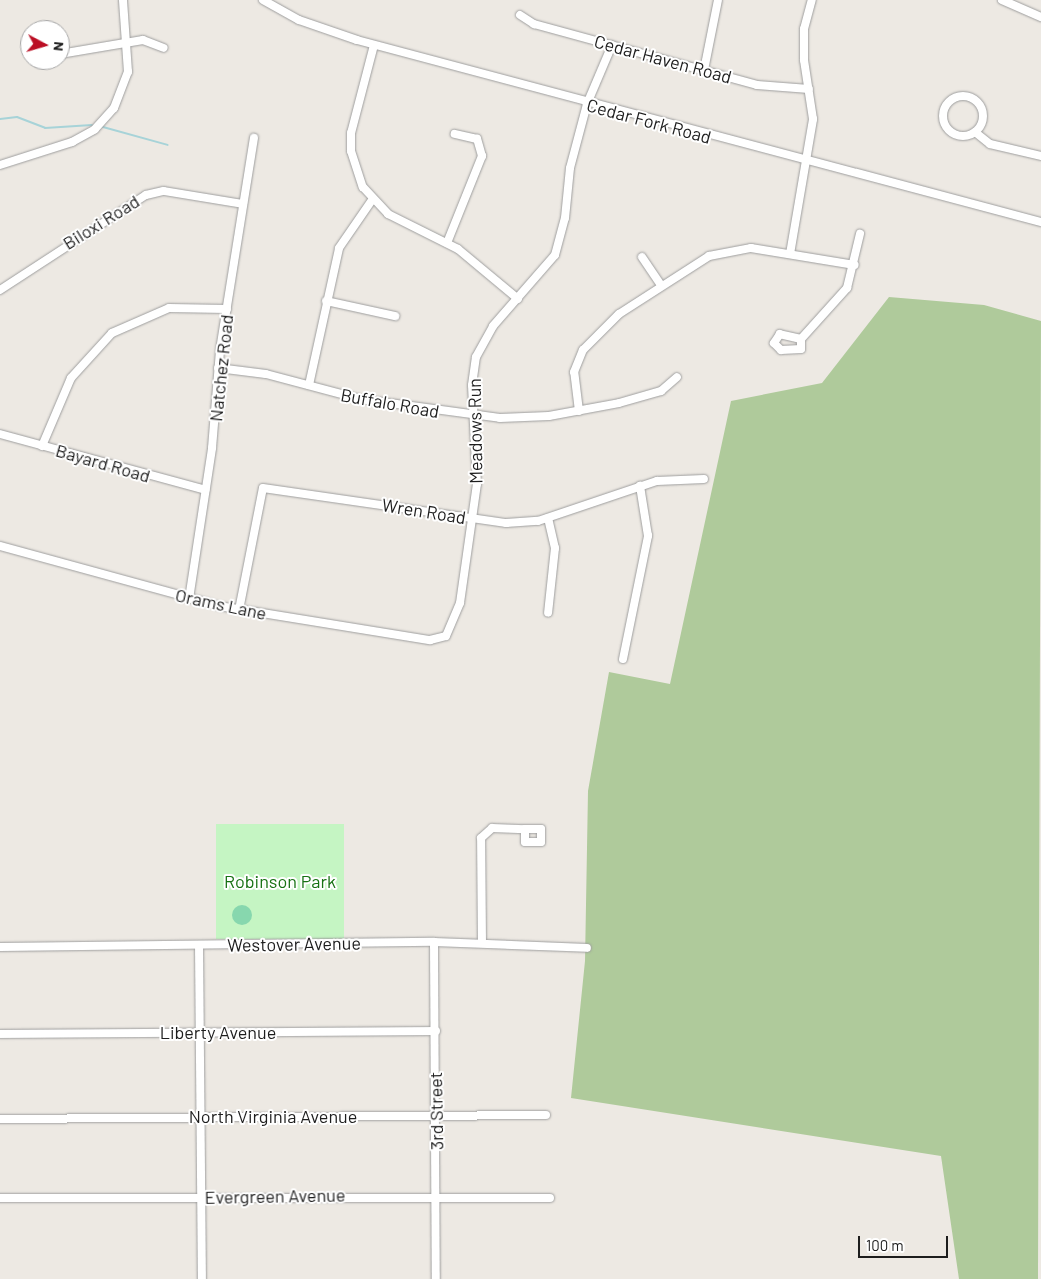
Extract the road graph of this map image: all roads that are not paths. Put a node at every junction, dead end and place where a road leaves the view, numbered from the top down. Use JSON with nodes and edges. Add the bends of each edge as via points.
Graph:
{"nodes":[{"id":1,"x":123,"y":0,"type":"edge"},
{"id":2,"x":263,"y":0,"type":"edge"},
{"id":3,"x":718,"y":0,"type":"edge"},
{"id":4,"x":812,"y":0,"type":"edge"},
{"id":5,"x":1002,"y":0,"type":"edge"},
{"id":6,"x":1034,"y":0,"type":"edge"},
{"id":7,"x":1030,"y":9,"type":"junction"},
{"id":8,"x":520,"y":15,"type":"dead end"},
{"id":9,"x":1041,"y":17,"type":"edge"},
{"id":10,"x":127,"y":42,"type":"junction"},
{"id":11,"x":374,"y":45,"type":"junction"},
{"id":12,"x":612,"y":45,"type":"junction"},
{"id":13,"x":164,"y":48,"type":"dead end"},
{"id":14,"x":70,"y":52,"type":"edge"},
{"id":15,"x":704,"y":70,"type":"junction"},
{"id":16,"x":809,"y":89,"type":"junction"},
{"id":17,"x":587,"y":104,"type":"junction"},
{"id":18,"x":975,"y":132,"type":"junction"},
{"id":19,"x":455,"y":134,"type":"dead end"},
{"id":20,"x":254,"y":138,"type":"dead end"},
{"id":21,"x":1041,"y":156,"type":"edge"},
{"id":22,"x":804,"y":161,"type":"junction"},
{"id":23,"x":0,"y":165,"type":"edge"},
{"id":24,"x":372,"y":200,"type":"junction"},
{"id":25,"x":243,"y":204,"type":"junction"},
{"id":26,"x":1041,"y":222,"type":"edge"},
{"id":27,"x":860,"y":234,"type":"dead end"},
{"id":28,"x":447,"y":243,"type":"junction"},
{"id":29,"x":790,"y":254,"type":"junction"},
{"id":30,"x":642,"y":257,"type":"dead end"},
{"id":31,"x":854,"y":265,"type":"junction"},
{"id":32,"x":661,"y":285,"type":"junction"},
{"id":33,"x":0,"y":290,"type":"edge"},
{"id":34,"x":518,"y":299,"type":"junction"},
{"id":35,"x":326,"y":301,"type":"junction"},
{"id":36,"x":227,"y":308,"type":"junction"},
{"id":37,"x":396,"y":316,"type":"dead end"},
{"id":38,"x":801,"y":340,"type":"dead end"},
{"id":39,"x":218,"y":368,"type":"junction"},
{"id":40,"x":677,"y":378,"type":"dead end"},
{"id":41,"x":309,"y":385,"type":"junction"},
{"id":42,"x":579,"y":411,"type":"junction"},
{"id":43,"x":473,"y":416,"type":"junction"},
{"id":44,"x":0,"y":434,"type":"edge"},
{"id":45,"x":42,"y":446,"type":"junction"},
{"id":46,"x":704,"y":479,"type":"dead end"},
{"id":47,"x":640,"y":486,"type":"junction"},
{"id":48,"x":206,"y":490,"type":"junction"},
{"id":49,"x":548,"y":518,"type":"junction"},
{"id":50,"x":472,"y":519,"type":"junction"},
{"id":51,"x":0,"y":546,"type":"edge"},
{"id":52,"x":188,"y":599,"type":"junction"},
{"id":53,"x":239,"y":610,"type":"junction"},
{"id":54,"x":548,"y":613,"type":"dead end"},
{"id":55,"x":446,"y":636,"type":"joint"},
{"id":56,"x":623,"y":659,"type":"dead end"},
{"id":57,"x":526,"y":829,"type":"dead end"},
{"id":58,"x":434,"y":942,"type":"junction"},
{"id":59,"x":482,"y":943,"type":"junction"},
{"id":60,"x":199,"y":945,"type":"junction"},
{"id":61,"x":0,"y":947,"type":"edge"},
{"id":62,"x":587,"y":948,"type":"dead end"},
{"id":63,"x":436,"y":1031,"type":"junction"},
{"id":64,"x":200,"y":1033,"type":"junction"},
{"id":65,"x":0,"y":1034,"type":"edge"},
{"id":66,"x":546,"y":1115,"type":"dead end"},
{"id":67,"x":436,"y":1116,"type":"junction"},
{"id":68,"x":200,"y":1117,"type":"junction"},
{"id":69,"x":0,"y":1119,"type":"edge"},
{"id":70,"x":436,"y":1195,"type":"junction"},
{"id":71,"x":202,"y":1197,"type":"junction"},
{"id":72,"x":0,"y":1198,"type":"edge"},
{"id":73,"x":550,"y":1198,"type":"dead end"},
{"id":74,"x":202,"y":1279,"type":"edge"},
{"id":75,"x":436,"y":1279,"type":"edge"}],
"edges":[{"from":1,"to":10,"type":"street"},
{"from":2,"to":11,"type":"street","name":"Cedar Fork Road","via":[[299,20]]},
{"from":3,"to":15,"type":"street"},
{"from":4,"to":16,"type":"street","via":[[804,29]]},
{"from":5,"to":7,"type":"street"},
{"from":6,"to":7,"type":"street"},
{"from":7,"to":9,"type":"street"},
{"from":8,"to":12,"type":"street","name":"Cedar Haven Road","via":[[534,24]]},
{"from":10,"to":13,"type":"street","via":[[148,41]]},
{"from":10,"to":14,"type":"street"},
{"from":10,"to":23,"type":"street","via":[[124,87],[98,126],[72,142]]},
{"from":11,"to":17,"type":"street","name":"Cedar Fork Road"},
{"from":11,"to":24,"type":"street","via":[[351,142],[355,167]]},
{"from":12,"to":15,"type":"street","name":"Cedar Haven Road"},
{"from":12,"to":17,"type":"street","name":"Meadows Run"},
{"from":15,"to":16,"type":"street","name":"Cedar Haven Road","via":[[757,85]]},
{"from":16,"to":22,"type":"street","via":[[813,119]]},
{"from":17,"to":22,"type":"street","name":"Cedar Fork Road"},
{"from":17,"to":34,"type":"street","name":"Meadows Run","via":[[570,168],[561,239],[538,278]]},
{"from":18,"to":18,"type":"street","via":[[983,117],[979,104],[964,97],[951,101],[944,112],[947,128],[962,136]]},
{"from":18,"to":21,"type":"street","via":[[990,144]]},
{"from":19,"to":28,"type":"street","via":[[478,139],[482,156]]},
{"from":20,"to":25,"type":"street","name":"Natchez Road"},
{"from":22,"to":26,"type":"street","name":"Cedar Fork Road"},
{"from":22,"to":29,"type":"street"},
{"from":24,"to":28,"type":"street","via":[[394,218]]},
{"from":24,"to":35,"type":"street","via":[[339,248]]},
{"from":25,"to":33,"type":"street","name":"Biloxi Road","via":[[164,191],[146,195]]},
{"from":25,"to":36,"type":"street","name":"Natchez Road"},
{"from":27,"to":31,"type":"street"},
{"from":28,"to":34,"type":"street","via":[[483,266]]},
{"from":29,"to":31,"type":"street"},
{"from":29,"to":32,"type":"street","via":[[728,250],[704,259]]},
{"from":30,"to":32,"type":"street"},
{"from":31,"to":38,"type":"street","via":[[844,292]]},
{"from":32,"to":42,"type":"street","via":[[619,314],[583,350],[574,372]]},
{"from":34,"to":43,"type":"street","name":"Meadows Run","via":[[493,326],[476,357]]},
{"from":35,"to":37,"type":"street"},
{"from":35,"to":41,"type":"street"},
{"from":36,"to":39,"type":"street","name":"Natchez Road"},
{"from":36,"to":45,"type":"street","via":[[169,308],[112,333],[71,378]]},
{"from":39,"to":41,"type":"street","name":"Buffalo Road"},
{"from":39,"to":48,"type":"street","name":"Natchez Road"},
{"from":40,"to":42,"type":"street","name":"Buffalo Road","via":[[670,387],[647,396]]},
{"from":41,"to":43,"type":"street","name":"Buffalo Road","via":[[360,399]]},
{"from":42,"to":43,"type":"street","name":"Buffalo Road","via":[[528,418]]},
{"from":43,"to":50,"type":"street","name":"Meadows Run","via":[[477,467]]},
{"from":44,"to":45,"type":"street","name":"Bayard Road"},
{"from":45,"to":48,"type":"street","name":"Bayard Road"},
{"from":46,"to":47,"type":"street","name":"Wren Road"},
{"from":47,"to":49,"type":"street","name":"Wren Road"},
{"from":47,"to":56,"type":"street","via":[[648,536]]},
{"from":48,"to":52,"type":"street","name":"Natchez Road"},
{"from":49,"to":50,"type":"street","name":"Wren Road","via":[[506,523]]},
{"from":49,"to":54,"type":"street","via":[[555,548]]},
{"from":50,"to":53,"type":"street","name":"Wren Road","via":[[263,488]]},
{"from":50,"to":55,"type":"street","name":"Meadows Run","via":[[460,603]]},
{"from":51,"to":52,"type":"street","name":"Orams Lane"},
{"from":52,"to":53,"type":"street","name":"Orams Lane"},
{"from":53,"to":55,"type":"street","name":"Orams Lane","via":[[430,640]]},
{"from":57,"to":59,"type":"street","via":[[492,828],[481,838]]},
{"from":58,"to":59,"type":"street","name":"Westover Avenue"},
{"from":58,"to":60,"type":"street","name":"Westover Avenue"},
{"from":58,"to":63,"type":"street","name":"3rd Street"},
{"from":59,"to":62,"type":"street","name":"Westover Avenue"},
{"from":60,"to":61,"type":"street","name":"Westover Avenue"},
{"from":60,"to":64,"type":"street"},
{"from":63,"to":64,"type":"street","name":"Liberty Avenue"},
{"from":63,"to":67,"type":"street","name":"3rd Street"},
{"from":64,"to":65,"type":"street","name":"Liberty Avenue"},
{"from":64,"to":68,"type":"street"},
{"from":66,"to":67,"type":"street","name":"North Virginia Avenue"},
{"from":67,"to":68,"type":"street","name":"North Virginia Avenue"},
{"from":67,"to":70,"type":"street","name":"3rd Street"},
{"from":68,"to":69,"type":"street","name":"North Virginia Avenue"},
{"from":68,"to":71,"type":"street"},
{"from":70,"to":71,"type":"street","name":"Evergreen Avenue"},
{"from":70,"to":73,"type":"street","name":"Evergreen Avenue"},
{"from":70,"to":75,"type":"street","name":"3rd Street"},
{"from":71,"to":72,"type":"street","name":"Evergreen Avenue"},
{"from":71,"to":74,"type":"street"}]}
